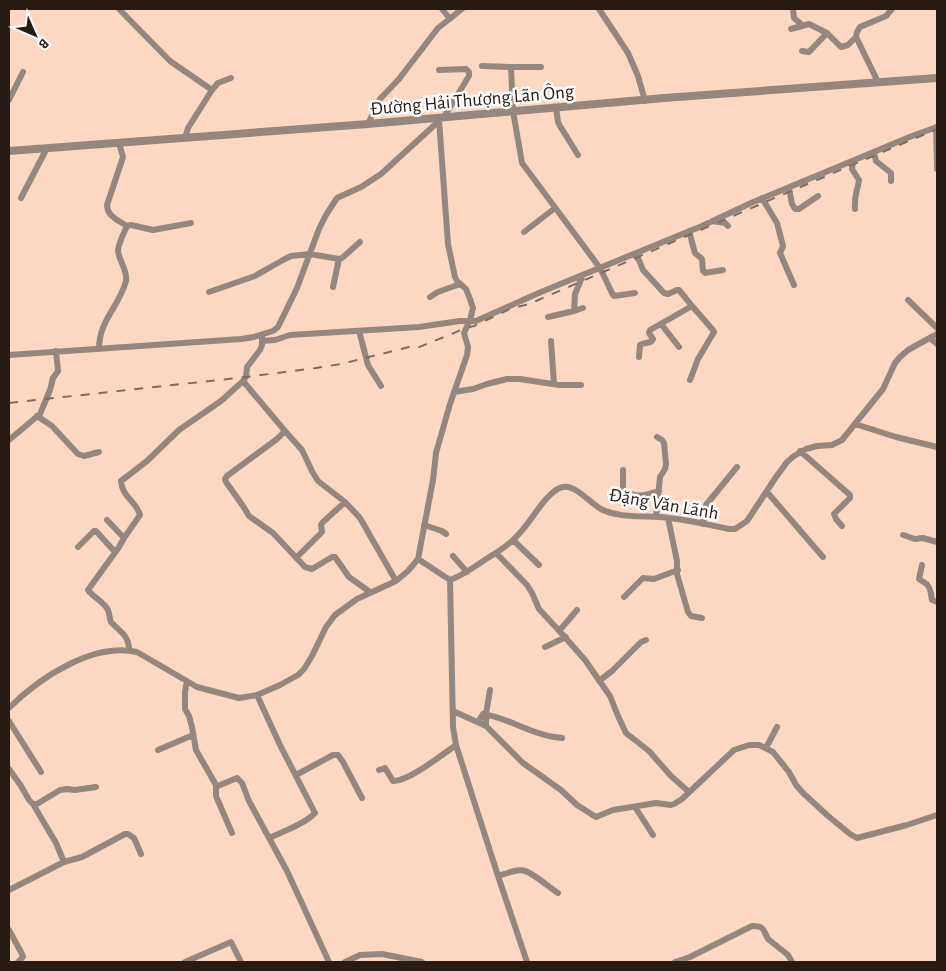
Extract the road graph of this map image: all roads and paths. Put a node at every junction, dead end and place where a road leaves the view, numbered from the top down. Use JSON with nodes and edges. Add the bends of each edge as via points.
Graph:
{"nodes":[{"id":1,"x":119,"y":9,"type":"edge"},
{"id":2,"x":442,"y":9,"type":"edge"},
{"id":3,"x":462,"y":9,"type":"edge"},
{"id":4,"x":599,"y":9,"type":"edge"},
{"id":5,"x":793,"y":9,"type":"edge"},
{"id":6,"x":892,"y":9,"type":"edge"},
{"id":7,"x":450,"y":19,"type":"junction"},
{"id":8,"x":802,"y":26,"type":"junction"},
{"id":9,"x":791,"y":28,"type":"dead end"},
{"id":10,"x":827,"y":33,"type":"junction"},
{"id":11,"x":856,"y":37,"type":"junction"},
{"id":12,"x":802,"y":51,"type":"dead end"},
{"id":13,"x":482,"y":66,"type":"dead end"},
{"id":14,"x":511,"y":66,"type":"junction"},
{"id":15,"x":541,"y":67,"type":"dead end"},
{"id":16,"x":438,"y":70,"type":"dead end"},
{"id":17,"x":23,"y":72,"type":"dead end"},
{"id":18,"x":231,"y":78,"type":"dead end"},
{"id":19,"x":937,"y":78,"type":"edge"},
{"id":20,"x":878,"y":82,"type":"junction"},
{"id":21,"x":212,"y":90,"type":"junction"},
{"id":22,"x":9,"y":100,"type":"edge"},
{"id":23,"x":645,"y":101,"type":"junction"},
{"id":24,"x":556,"y":108,"type":"junction"},
{"id":25,"x":513,"y":111,"type":"junction"},
{"id":26,"x":440,"y":119,"type":"junction"},
{"id":27,"x":368,"y":124,"type":"junction"},
{"id":28,"x":936,"y":127,"type":"edge"},
{"id":29,"x":185,"y":138,"type":"junction"},
{"id":30,"x":119,"y":143,"type":"junction"},
{"id":31,"x":47,"y":148,"type":"junction"},
{"id":32,"x":9,"y":151,"type":"edge"},
{"id":33,"x":874,"y":152,"type":"junction"},
{"id":34,"x":578,"y":155,"type":"dead end"},
{"id":35,"x":853,"y":161,"type":"junction"},
{"id":36,"x":937,"y":169,"type":"edge"},
{"id":37,"x":891,"y":181,"type":"dead end"},
{"id":38,"x":789,"y":188,"type":"junction"},
{"id":39,"x":818,"y":196,"type":"dead end"},
{"id":40,"x":21,"y":198,"type":"dead end"},
{"id":41,"x":762,"y":198,"type":"junction"},
{"id":42,"x":555,"y":208,"type":"junction"},
{"id":43,"x":855,"y":209,"type":"dead end"},
{"id":44,"x":712,"y":221,"type":"junction"},
{"id":45,"x":191,"y":224,"type":"dead end"},
{"id":46,"x":126,"y":226,"type":"junction"},
{"id":47,"x":728,"y":226,"type":"dead end"},
{"id":48,"x":689,"y":231,"type":"junction"},
{"id":49,"x":524,"y":232,"type":"dead end"},
{"id":50,"x":360,"y":242,"type":"dead end"},
{"id":51,"x":310,"y":254,"type":"junction"},
{"id":52,"x":634,"y":254,"type":"junction"},
{"id":53,"x":339,"y":259,"type":"junction"},
{"id":54,"x":600,"y":268,"type":"junction"},
{"id":55,"x":722,"y":270,"type":"dead end"},
{"id":56,"x":583,"y":275,"type":"junction"},
{"id":57,"x":460,"y":284,"type":"junction"},
{"id":58,"x":794,"y":285,"type":"dead end"},
{"id":59,"x":333,"y":287,"type":"dead end"},
{"id":60,"x":208,"y":292,"type":"dead end"},
{"id":61,"x":635,"y":293,"type":"dead end"},
{"id":62,"x":430,"y":297,"type":"dead end"},
{"id":63,"x":908,"y":300,"type":"dead end"},
{"id":64,"x":692,"y":306,"type":"junction"},
{"id":65,"x":583,"y":308,"type":"dead end"},
{"id":66,"x":574,"y":311,"type":"junction"},
{"id":67,"x":548,"y":317,"type":"dead end"},
{"id":68,"x":470,"y":320,"type":"junction"},
{"id":69,"x":661,"y":324,"type":"junction"},
{"id":70,"x":937,"y":328,"type":"edge"},
{"id":71,"x":359,"y":330,"type":"junction"},
{"id":72,"x":937,"y":334,"type":"edge"},
{"id":73,"x":262,"y":338,"type":"junction"},
{"id":74,"x":930,"y":338,"type":"junction"},
{"id":75,"x":551,"y":341,"type":"dead end"},
{"id":76,"x":937,"y":344,"type":"edge"},
{"id":77,"x":679,"y":347,"type":"dead end"},
{"id":78,"x":100,"y":349,"type":"junction"},
{"id":79,"x":56,"y":351,"type":"junction"},
{"id":80,"x":9,"y":355,"type":"edge"},
{"id":81,"x":640,"y":358,"type":"dead end"},
{"id":82,"x":690,"y":380,"type":"dead end"},
{"id":83,"x":243,"y":381,"type":"junction"},
{"id":84,"x":554,"y":384,"type":"junction"},
{"id":85,"x":581,"y":384,"type":"dead end"},
{"id":86,"x":381,"y":386,"type":"dead end"},
{"id":87,"x":454,"y":392,"type":"junction"},
{"id":88,"x":38,"y":416,"type":"junction"},
{"id":89,"x":855,"y":424,"type":"junction"},
{"id":90,"x":285,"y":431,"type":"junction"},
{"id":91,"x":657,"y":437,"type":"dead end"},
{"id":92,"x":9,"y":440,"type":"edge"},
{"id":93,"x":937,"y":447,"type":"edge"},
{"id":94,"x":99,"y":452,"type":"dead end"},
{"id":95,"x":800,"y":452,"type":"junction"},
{"id":96,"x":737,"y":467,"type":"dead end"},
{"id":97,"x":622,"y":470,"type":"dead end"},
{"id":98,"x":659,"y":491,"type":"junction"},
{"id":99,"x":766,"y":492,"type":"junction"},
{"id":100,"x":345,"y":502,"type":"junction"},
{"id":101,"x":656,"y":517,"type":"junction"},
{"id":102,"x":668,"y":518,"type":"junction"},
{"id":103,"x":107,"y":520,"type":"dead end"},
{"id":104,"x":703,"y":524,"type":"junction"},
{"id":105,"x":424,"y":525,"type":"junction"},
{"id":106,"x":842,"y":526,"type":"dead end"},
{"id":107,"x":446,"y":534,"type":"dead end"},
{"id":108,"x":903,"y":535,"type":"dead end"},
{"id":109,"x":124,"y":538,"type":"junction"},
{"id":110,"x":513,"y":540,"type":"junction"},
{"id":111,"x":937,"y":542,"type":"edge"},
{"id":112,"x":78,"y":547,"type":"dead end"},
{"id":113,"x":115,"y":552,"type":"junction"},
{"id":114,"x":496,"y":553,"type":"junction"},
{"id":115,"x":453,"y":556,"type":"dead end"},
{"id":116,"x":823,"y":557,"type":"dead end"},
{"id":117,"x":296,"y":558,"type":"junction"},
{"id":118,"x":418,"y":559,"type":"junction"},
{"id":119,"x":922,"y":564,"type":"dead end"},
{"id":120,"x":538,"y":565,"type":"dead end"},
{"id":121,"x":678,"y":570,"type":"junction"},
{"id":122,"x":468,"y":572,"type":"junction"},
{"id":123,"x":450,"y":580,"type":"junction"},
{"id":124,"x":396,"y":581,"type":"junction"},
{"id":125,"x":370,"y":592,"type":"junction"},
{"id":126,"x":624,"y":597,"type":"dead end"},
{"id":127,"x":937,"y":602,"type":"edge"},
{"id":128,"x":577,"y":610,"type":"dead end"},
{"id":129,"x":702,"y":618,"type":"dead end"},
{"id":130,"x":560,"y":631,"type":"junction"},
{"id":131,"x":566,"y":637,"type":"junction"},
{"id":132,"x":646,"y":640,"type":"dead end"},
{"id":133,"x":545,"y":647,"type":"dead end"},
{"id":134,"x":129,"y":650,"type":"junction"},
{"id":135,"x":187,"y":681,"type":"junction"},
{"id":136,"x":600,"y":682,"type":"junction"},
{"id":137,"x":490,"y":690,"type":"dead end"},
{"id":138,"x":257,"y":695,"type":"junction"},
{"id":139,"x":10,"y":702,"type":"edge"},
{"id":140,"x":453,"y":711,"type":"junction"},
{"id":141,"x":486,"y":714,"type":"junction"},
{"id":142,"x":9,"y":722,"type":"edge"},
{"id":143,"x":478,"y":722,"type":"junction"},
{"id":144,"x":486,"y":726,"type":"junction"},
{"id":145,"x":777,"y":727,"type":"dead end"},
{"id":146,"x":193,"y":735,"type":"junction"},
{"id":147,"x":562,"y":738,"type":"dead end"},
{"id":148,"x":456,"y":745,"type":"junction"},
{"id":149,"x":766,"y":748,"type":"junction"},
{"id":150,"x":158,"y":750,"type":"dead end"},
{"id":151,"x":9,"y":769,"type":"edge"},
{"id":152,"x":379,"y":770,"type":"dead end"},
{"id":153,"x":41,"y":772,"type":"dead end"},
{"id":154,"x":296,"y":775,"type":"junction"},
{"id":155,"x":216,"y":785,"type":"junction"},
{"id":156,"x":96,"y":787,"type":"dead end"},
{"id":157,"x":688,"y":792,"type":"junction"},
{"id":158,"x":362,"y":798,"type":"dead end"},
{"id":159,"x":33,"y":804,"type":"junction"},
{"id":160,"x":635,"y":807,"type":"junction"},
{"id":161,"x":937,"y":815,"type":"edge"},
{"id":162,"x":232,"y":833,"type":"dead end"},
{"id":163,"x":653,"y":835,"type":"dead end"},
{"id":164,"x":269,"y":838,"type":"junction"},
{"id":165,"x":141,"y":854,"type":"dead end"},
{"id":166,"x":64,"y":862,"type":"junction"},
{"id":167,"x":498,"y":876,"type":"junction"},
{"id":168,"x":9,"y":890,"type":"edge"},
{"id":169,"x":558,"y":893,"type":"dead end"},
{"id":170,"x":9,"y":930,"type":"edge"},
{"id":171,"x":18,"y":962,"type":"edge"},
{"id":172,"x":185,"y":962,"type":"edge"},
{"id":173,"x":241,"y":962,"type":"edge"},
{"id":174,"x":329,"y":962,"type":"edge"},
{"id":175,"x":345,"y":962,"type":"edge"},
{"id":176,"x":422,"y":962,"type":"edge"},
{"id":177,"x":527,"y":962,"type":"edge"},
{"id":178,"x":675,"y":962,"type":"edge"},
{"id":179,"x":792,"y":962,"type":"edge"}],
"edges":[{"from":1,"to":21,"type":"street","via":[[170,61]]},
{"from":2,"to":7,"type":"street"},
{"from":3,"to":7,"type":"street"},
{"from":4,"to":23,"type":"street","via":[[628,53]]},
{"from":5,"to":8,"type":"street","via":[[794,18]]},
{"from":6,"to":11,"type":"street","via":[[886,16],[860,27]]},
{"from":7,"to":27,"type":"street","via":[[438,28],[380,99]]},
{"from":8,"to":9,"type":"street"},
{"from":8,"to":10,"type":"street","via":[[810,24]]},
{"from":10,"to":11,"type":"street","via":[[842,47]]},
{"from":10,"to":12,"type":"street","via":[[809,52]]},
{"from":11,"to":20,"type":"street"},
{"from":13,"to":14,"type":"street"},
{"from":14,"to":15,"type":"street"},
{"from":14,"to":25,"type":"street"},
{"from":16,"to":26,"type":"street","via":[[466,69],[469,72]]},
{"from":17,"to":22,"type":"street"},
{"from":18,"to":21,"type":"street","via":[[218,83]]},
{"from":19,"to":20,"type":"street","name":"Đường Hải Thượng Lãn Ông"},
{"from":20,"to":23,"type":"street","name":"Đường Hải Thượng Lãn Ông"},
{"from":21,"to":29,"type":"street"},
{"from":23,"to":24,"type":"street","name":"Đường Hải Thượng Lãn Ông"},
{"from":24,"to":25,"type":"street","name":"Đường Hải Thượng Lãn Ông"},
{"from":24,"to":34,"type":"street","via":[[558,122]]},
{"from":25,"to":26,"type":"street","name":"Đường Hải Thượng Lãn Ông"},
{"from":25,"to":42,"type":"street","via":[[522,163]]},
{"from":26,"to":27,"type":"street","name":"Đường Hải Thượng Lãn Ông"},
{"from":26,"to":51,"type":"street","via":[[381,174],[337,198],[322,223]]},
{"from":26,"to":57,"type":"street","via":[[448,244],[455,277]]},
{"from":27,"to":29,"type":"street","name":"Đường Hải Thượng Lãn Ông"},
{"from":28,"to":33,"type":"street"},
{"from":28,"to":36,"type":"street"},
{"from":29,"to":30,"type":"street","name":"Đường Hải Thượng Lãn Ông"},
{"from":30,"to":31,"type":"street","name":"Đường Hải Thượng Lãn Ông"},
{"from":30,"to":46,"type":"street","via":[[123,157],[107,210]]},
{"from":31,"to":32,"type":"street","name":"Đường Hải Thượng Lãn Ông"},
{"from":31,"to":40,"type":"street"},
{"from":33,"to":35,"type":"street"},
{"from":33,"to":37,"type":"street","via":[[876,161],[892,174]]},
{"from":35,"to":38,"type":"street"},
{"from":35,"to":43,"type":"street","via":[[852,169],[859,180]]},
{"from":38,"to":39,"type":"street","via":[[795,209]]},
{"from":38,"to":41,"type":"street"},
{"from":41,"to":44,"type":"street"},
{"from":41,"to":58,"type":"street","via":[[777,223],[783,246],[780,254]]},
{"from":42,"to":49,"type":"street"},
{"from":42,"to":54,"type":"street"},
{"from":44,"to":47,"type":"street"},
{"from":44,"to":48,"type":"street"},
{"from":45,"to":46,"type":"street","via":[[153,230]]},
{"from":46,"to":78,"type":"street","via":[[118,250],[126,279],[102,328]]},
{"from":48,"to":52,"type":"street"},
{"from":48,"to":55,"type":"street","via":[[705,273]]},
{"from":50,"to":53,"type":"street"},
{"from":51,"to":53,"type":"street"},
{"from":51,"to":60,"type":"street","via":[[287,257],[255,276]]},
{"from":51,"to":73,"type":"street","via":[[298,288],[278,327]]},
{"from":52,"to":54,"type":"street"},
{"from":52,"to":64,"type":"street","via":[[643,270],[664,293],[679,290]]},
{"from":53,"to":59,"type":"street"},
{"from":54,"to":56,"type":"street"},
{"from":54,"to":61,"type":"street","via":[[613,296]]},
{"from":56,"to":66,"type":"street"},
{"from":56,"to":68,"type":"street","via":[[476,321]]},
{"from":57,"to":62,"type":"street"},
{"from":57,"to":68,"type":"street","via":[[470,299]]},
{"from":63,"to":70,"type":"street"},
{"from":64,"to":69,"type":"street"},
{"from":64,"to":82,"type":"street","via":[[714,332]]},
{"from":65,"to":66,"type":"street"},
{"from":66,"to":67,"type":"street"},
{"from":68,"to":71,"type":"street"},
{"from":68,"to":87,"type":"street","via":[[464,333],[467,355]]},
{"from":69,"to":77,"type":"street"},
{"from":69,"to":81,"type":"street","via":[[650,330],[652,341],[640,345]]},
{"from":71,"to":73,"type":"street","via":[[290,335],[275,340]]},
{"from":71,"to":86,"type":"street","via":[[368,365]]},
{"from":72,"to":74,"type":"street","name":"Đặng Văn Lãnh"},
{"from":73,"to":78,"type":"street"},
{"from":73,"to":83,"type":"street"},
{"from":74,"to":76,"type":"street"},
{"from":74,"to":89,"type":"street","name":"Đặng Văn Lãnh","via":[[900,357],[883,389]]},
{"from":75,"to":84,"type":"street"},
{"from":78,"to":79,"type":"street"},
{"from":79,"to":80,"type":"street"},
{"from":79,"to":88,"type":"street","via":[[58,371]]},
{"from":83,"to":90,"type":"street"},
{"from":83,"to":109,"type":"street","via":[[221,401],[179,430],[121,481],[126,495],[140,513]]},
{"from":84,"to":85,"type":"street"},
{"from":84,"to":87,"type":"street","via":[[507,379]]},
{"from":87,"to":105,"type":"street","via":[[436,453]]},
{"from":88,"to":92,"type":"street"},
{"from":88,"to":94,"type":"street","via":[[78,454],[84,456]]},
{"from":89,"to":93,"type":"street"},
{"from":89,"to":95,"type":"street","name":"Đặng Văn Lãnh","via":[[842,440],[832,446],[812,447]]},
{"from":90,"to":100,"type":"street","via":[[302,450],[318,480]]},
{"from":90,"to":117,"type":"street","via":[[225,479],[249,516],[272,533]]},
{"from":91,"to":98,"type":"street","via":[[664,443],[666,464],[660,477]]},
{"from":95,"to":99,"type":"street","name":"Đặng Văn Lãnh","via":[[787,462]]},
{"from":95,"to":106,"type":"street","via":[[850,496],[834,514]]},
{"from":96,"to":104,"type":"street","via":[[706,505]]},
{"from":97,"to":98,"type":"street","via":[[622,486],[627,493],[642,496]]},
{"from":98,"to":101,"type":"street"},
{"from":99,"to":104,"type":"street","name":"Đặng Văn Lãnh","via":[[751,517],[735,529]]},
{"from":99,"to":116,"type":"street"},
{"from":100,"to":117,"type":"street","via":[[321,525],[322,532]]},
{"from":100,"to":124,"type":"street","via":[[360,518]]},
{"from":101,"to":102,"type":"street","name":"Đặng Văn Lãnh"},
{"from":101,"to":110,"type":"street","name":"Đặng Văn Lãnh","via":[[611,512],[563,487],[548,497]]},
{"from":102,"to":104,"type":"street","name":"Đặng Văn Lãnh"},
{"from":102,"to":121,"type":"street"},
{"from":103,"to":109,"type":"street"},
{"from":105,"to":107,"type":"street"},
{"from":105,"to":118,"type":"street"},
{"from":108,"to":111,"type":"street"},
{"from":109,"to":113,"type":"street"},
{"from":110,"to":114,"type":"street","name":"Đặng Văn Lãnh"},
{"from":110,"to":120,"type":"street"},
{"from":112,"to":113,"type":"street","via":[[96,531]]},
{"from":113,"to":134,"type":"street","via":[[88,590],[108,609],[109,620],[126,636]]},
{"from":114,"to":122,"type":"street","name":"Đặng Văn Lãnh"},
{"from":114,"to":130,"type":"street","via":[[527,585],[539,609]]},
{"from":115,"to":122,"type":"street"},
{"from":117,"to":125,"type":"street","via":[[312,569],[335,557],[349,577]]},
{"from":118,"to":123,"type":"street"},
{"from":118,"to":124,"type":"street"},
{"from":119,"to":127,"type":"street","via":[[920,579],[929,586],[934,602]]},
{"from":121,"to":126,"type":"street","via":[[654,579],[643,578]]},
{"from":121,"to":129,"type":"street","via":[[688,612]]},
{"from":122,"to":123,"type":"street","name":"Đặng Văn Lãnh"},
{"from":123,"to":140,"type":"street"},
{"from":124,"to":125,"type":"street"},
{"from":125,"to":138,"type":"street","via":[[335,615],[298,675]]},
{"from":128,"to":130,"type":"street"},
{"from":130,"to":131,"type":"street"},
{"from":131,"to":133,"type":"street"},
{"from":131,"to":136,"type":"street"},
{"from":132,"to":136,"type":"street"},
{"from":134,"to":135,"type":"street"},
{"from":134,"to":139,"type":"street","via":[[104,652],[77,660]]},
{"from":135,"to":138,"type":"street","via":[[197,687],[239,698]]},
{"from":135,"to":146,"type":"street","via":[[185,709]]},
{"from":136,"to":157,"type":"street","via":[[610,696],[626,733],[649,751]]},
{"from":137,"to":141,"type":"street"},
{"from":138,"to":154,"type":"street"},
{"from":140,"to":143,"type":"street"},
{"from":140,"to":148,"type":"street"},
{"from":141,"to":143,"type":"street"},
{"from":141,"to":144,"type":"street"},
{"from":141,"to":147,"type":"street","via":[[544,736]]},
{"from":142,"to":153,"type":"street"},
{"from":143,"to":144,"type":"street"},
{"from":144,"to":160,"type":"street","via":[[523,763],[593,817]]},
{"from":145,"to":149,"type":"street"},
{"from":146,"to":150,"type":"street"},
{"from":146,"to":155,"type":"street","via":[[199,757]]},
{"from":148,"to":152,"type":"street","via":[[397,781],[393,781],[385,768]]},
{"from":148,"to":167,"type":"street"},
{"from":149,"to":157,"type":"street","via":[[749,745],[734,750]]},
{"from":149,"to":161,"type":"street","via":[[782,762],[803,793],[857,838]]},
{"from":151,"to":159,"type":"street"},
{"from":154,"to":158,"type":"street","via":[[338,755]]},
{"from":154,"to":164,"type":"street","via":[[315,813]]},
{"from":155,"to":162,"type":"street","via":[[216,796]]},
{"from":155,"to":164,"type":"street","via":[[239,779]]},
{"from":156,"to":159,"type":"street","via":[[60,790]]},
{"from":157,"to":160,"type":"street","via":[[674,804]]},
{"from":159,"to":166,"type":"street"},
{"from":160,"to":163,"type":"street"},
{"from":164,"to":174,"type":"street"},
{"from":165,"to":166,"type":"street","via":[[134,838],[125,834]]},
{"from":166,"to":168,"type":"street"},
{"from":167,"to":169,"type":"street","via":[[525,871]]},
{"from":167,"to":177,"type":"street"},
{"from":170,"to":171,"type":"street","via":[[22,954]]},
{"from":172,"to":173,"type":"street","via":[[231,942]]},
{"from":175,"to":176,"type":"street","via":[[360,955],[382,954]]},
{"from":178,"to":179,"type":"street","via":[[758,926]]}]}
